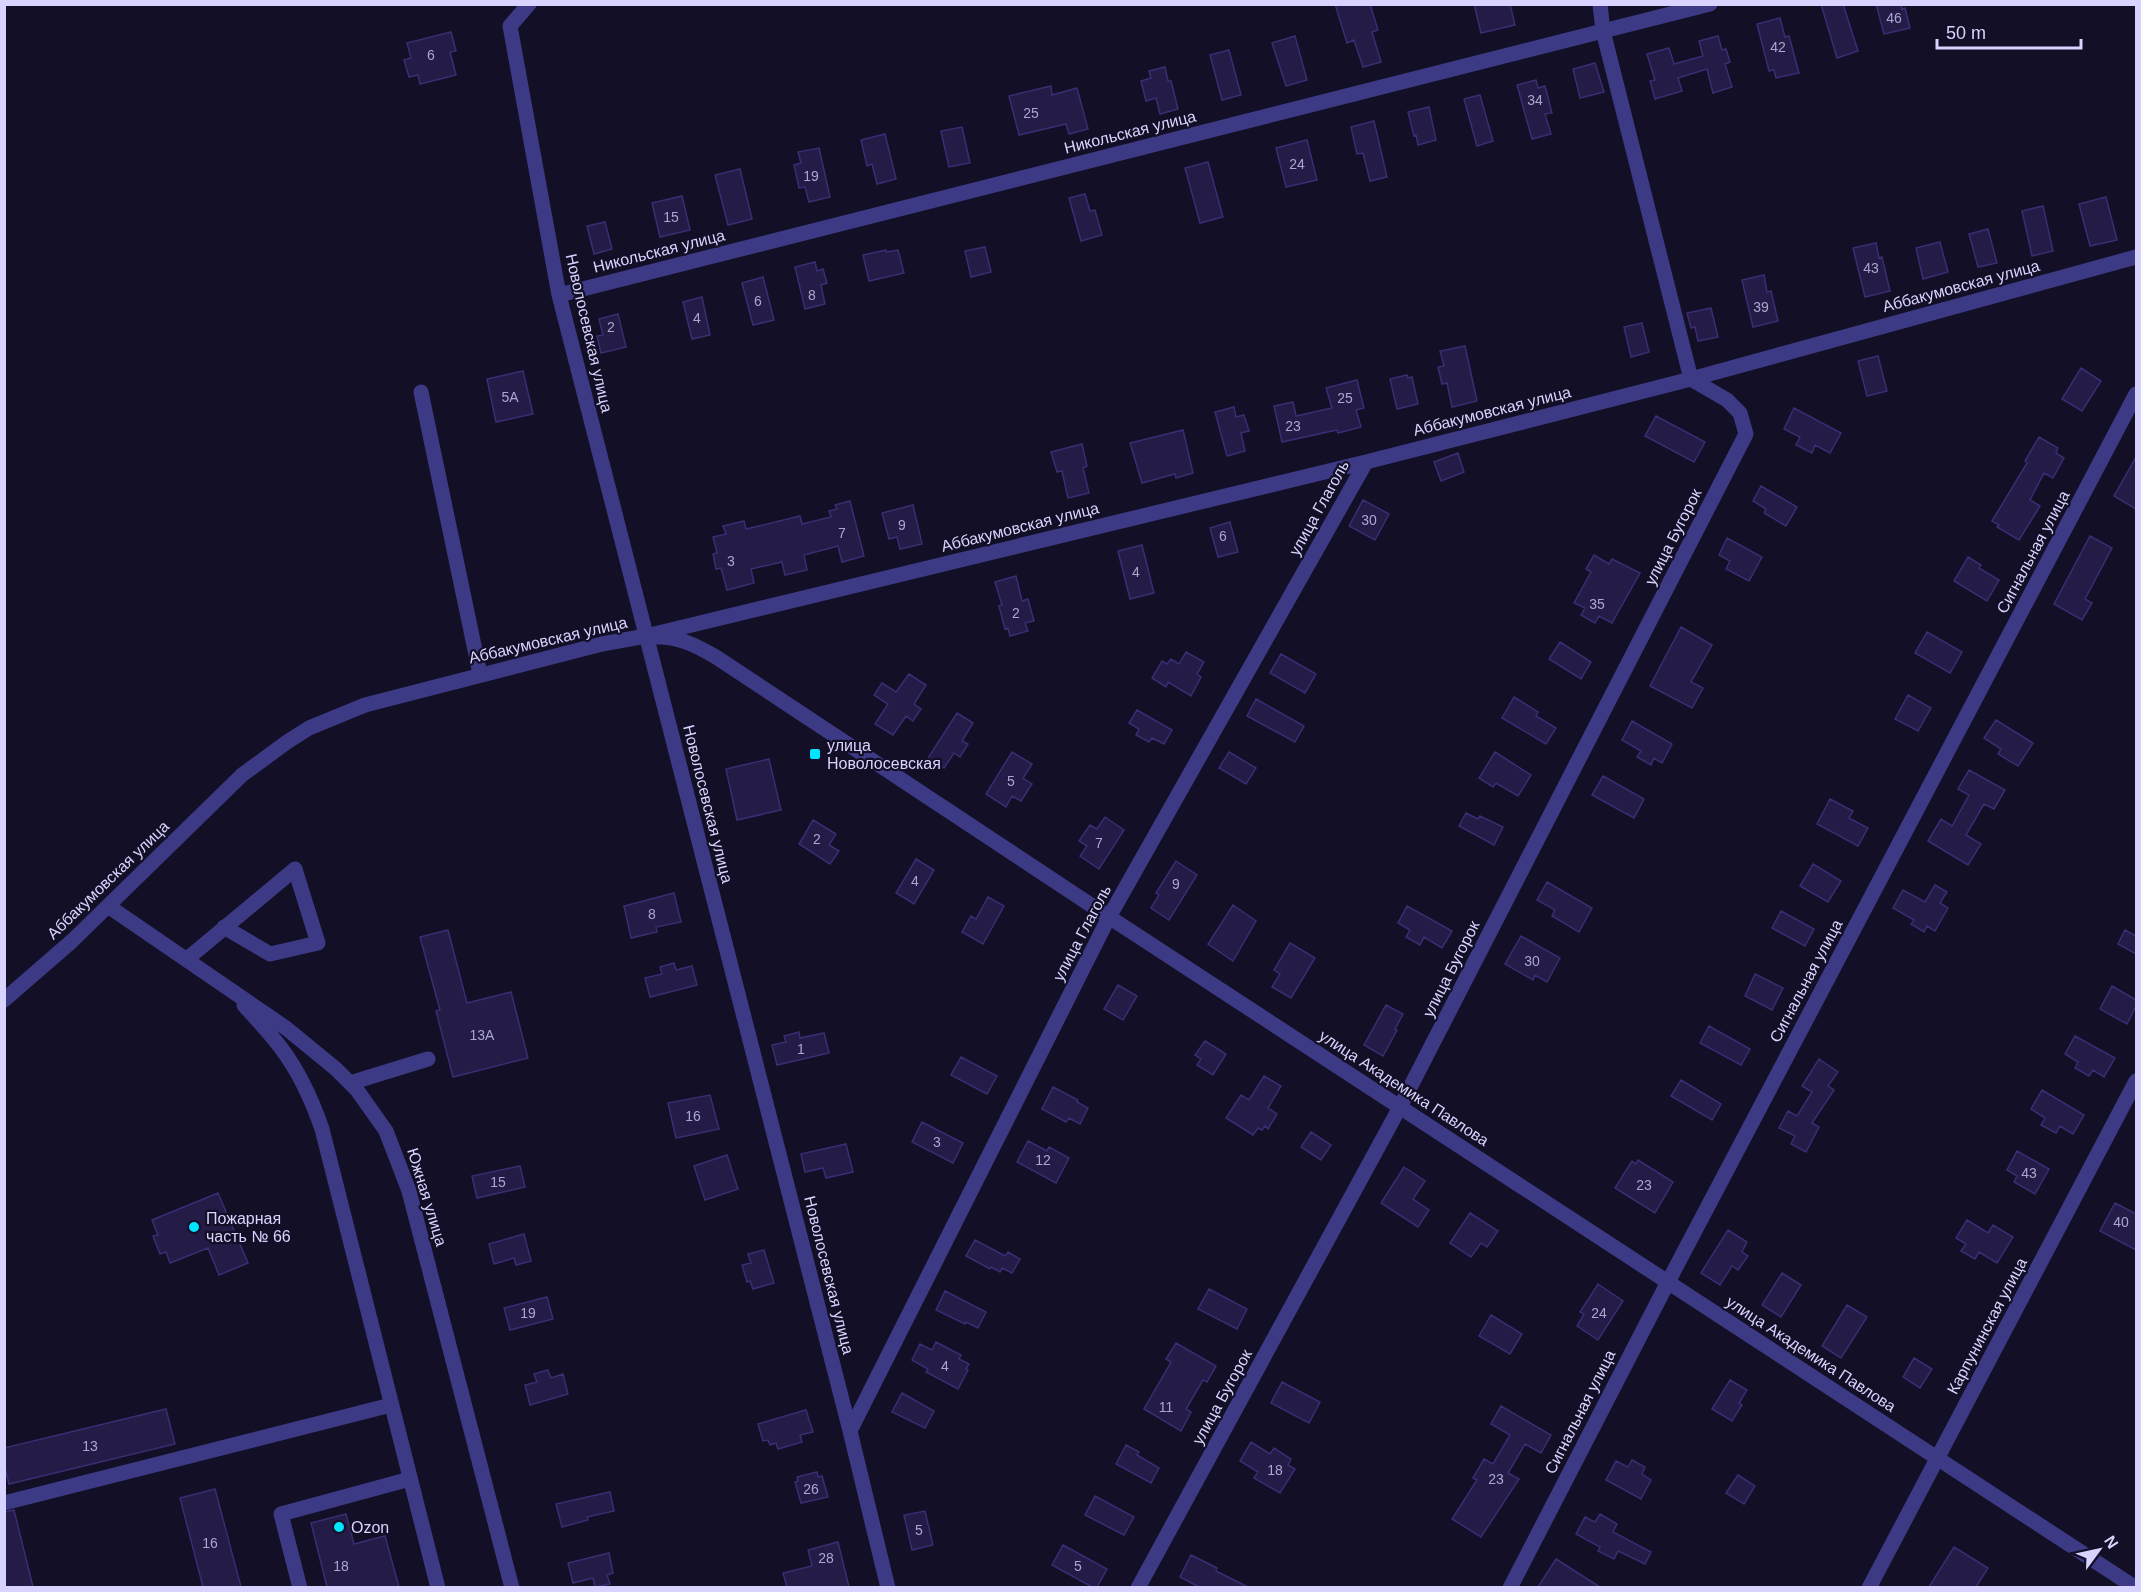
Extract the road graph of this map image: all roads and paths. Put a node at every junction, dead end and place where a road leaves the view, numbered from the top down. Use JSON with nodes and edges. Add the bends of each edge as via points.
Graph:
{"nodes":[{"id":1,"x":529,"y":4,"type":"edge"},
{"id":2,"x":1600,"y":4,"type":"edge"},
{"id":3,"x":1710,"y":4,"type":"edge"},
{"id":4,"x":1603,"y":31,"type":"junction"},
{"id":5,"x":2136,"y":257,"type":"edge"},
{"id":6,"x":559,"y":295,"type":"junction"},
{"id":7,"x":1691,"y":379,"type":"junction"},
{"id":8,"x":421,"y":392,"type":"dead end"},
{"id":9,"x":2136,"y":393,"type":"edge"},
{"id":10,"x":1366,"y":462,"type":"junction"},
{"id":11,"x":646,"y":636,"type":"junction"},
{"id":12,"x":480,"y":674,"type":"junction"},
{"id":13,"x":108,"y":906,"type":"junction"},
{"id":14,"x":1109,"y":917,"type":"junction"},
{"id":15,"x":224,"y":927,"type":"junction"},
{"id":16,"x":187,"y":959,"type":"junction"},
{"id":17,"x":228,"y":988,"type":"junction"},
{"id":18,"x":4,"y":1000,"type":"edge"},
{"id":19,"x":428,"y":1059,"type":"dead end"},
{"id":20,"x":2136,"y":1081,"type":"edge"},
{"id":21,"x":350,"y":1083,"type":"junction"},
{"id":22,"x":1400,"y":1107,"type":"junction"},
{"id":23,"x":1668,"y":1282,"type":"junction"},
{"id":24,"x":392,"y":1405,"type":"junction"},
{"id":25,"x":850,"y":1431,"type":"junction"},
{"id":26,"x":1938,"y":1458,"type":"junction"},
{"id":27,"x":410,"y":1479,"type":"junction"},
{"id":28,"x":4,"y":1503,"type":"edge"},
{"id":29,"x":300,"y":1587,"type":"edge"},
{"id":30,"x":438,"y":1587,"type":"edge"},
{"id":31,"x":512,"y":1587,"type":"edge"},
{"id":32,"x":888,"y":1587,"type":"edge"},
{"id":33,"x":1138,"y":1587,"type":"edge"},
{"id":34,"x":1510,"y":1587,"type":"edge"},
{"id":35,"x":1869,"y":1587,"type":"edge"},
{"id":36,"x":2136,"y":1587,"type":"edge"}],
"edges":[{"from":1,"to":6,"type":"street","name":"Новолосевская улица","via":[[510,26]]},
{"from":2,"to":4,"type":"street"},
{"from":3,"to":4,"type":"street","name":"Никольская улица"},
{"from":4,"to":6,"type":"street","name":"Никольская улица"},
{"from":4,"to":7,"type":"street"},
{"from":5,"to":7,"type":"street","name":"Аббакумовская улица"},
{"from":6,"to":11,"type":"street","name":"Новолосевская улица"},
{"from":7,"to":10,"type":"street","name":"Аббакумовская улица"},
{"from":7,"to":22,"type":"street","name":"улица Бугорок","via":[[1727,400],[1740,413],[1746,434]]},
{"from":8,"to":12,"type":"street"},
{"from":9,"to":23,"type":"street","name":"Сигнальная улица"},
{"from":10,"to":11,"type":"street","name":"Аббакумовская улица"},
{"from":10,"to":14,"type":"street","name":"улица Глаголь"},
{"from":11,"to":12,"type":"street","name":"Аббакумовская улица"},
{"from":11,"to":14,"type":"street","name":"улица Академика Павлова","via":[[680,640],[716,657]]},
{"from":11,"to":25,"type":"street","name":"Новолосевская улица"},
{"from":12,"to":13,"type":"street","name":"Аббакумовская улица","via":[[365,705],[309,728],[242,776]]},
{"from":13,"to":16,"type":"street","name":"Южная улица"},
{"from":13,"to":18,"type":"street","name":"Аббакумовская улица"},
{"from":14,"to":22,"type":"street","name":"улица Академика Павлова"},
{"from":14,"to":25,"type":"street","name":"улица Глаголь"},
{"from":15,"to":15,"type":"street","via":[[295,869],[318,943],[270,954]]},
{"from":15,"to":16,"type":"street"},
{"from":16,"to":17,"type":"street","name":"Южная улица"},
{"from":17,"to":21,"type":"street","name":"Южная улица","via":[[314,1049]]},
{"from":17,"to":24,"type":"street","via":[[282,1048],[311,1098],[331,1160]]},
{"from":19,"to":21,"type":"street"},
{"from":20,"to":26,"type":"street","name":"Карпунинская улица"},
{"from":21,"to":31,"type":"street","name":"Южная улица","via":[[386,1131],[409,1191]]},
{"from":22,"to":23,"type":"street","name":"улица Академика Павлова"},
{"from":22,"to":33,"type":"street","name":"улица Бугорок"},
{"from":23,"to":26,"type":"street","name":"улица Академика Павлова"},
{"from":23,"to":34,"type":"street","name":"Сигнальная улица"},
{"from":24,"to":27,"type":"street"},
{"from":24,"to":28,"type":"street"},
{"from":25,"to":32,"type":"street","name":"Новолосевская улица"},
{"from":26,"to":35,"type":"street","name":"Карпунинская улица"},
{"from":26,"to":36,"type":"street","name":"улица Академика Павлова"},
{"from":27,"to":29,"type":"street","via":[[281,1514]]},
{"from":27,"to":30,"type":"street"}]}
